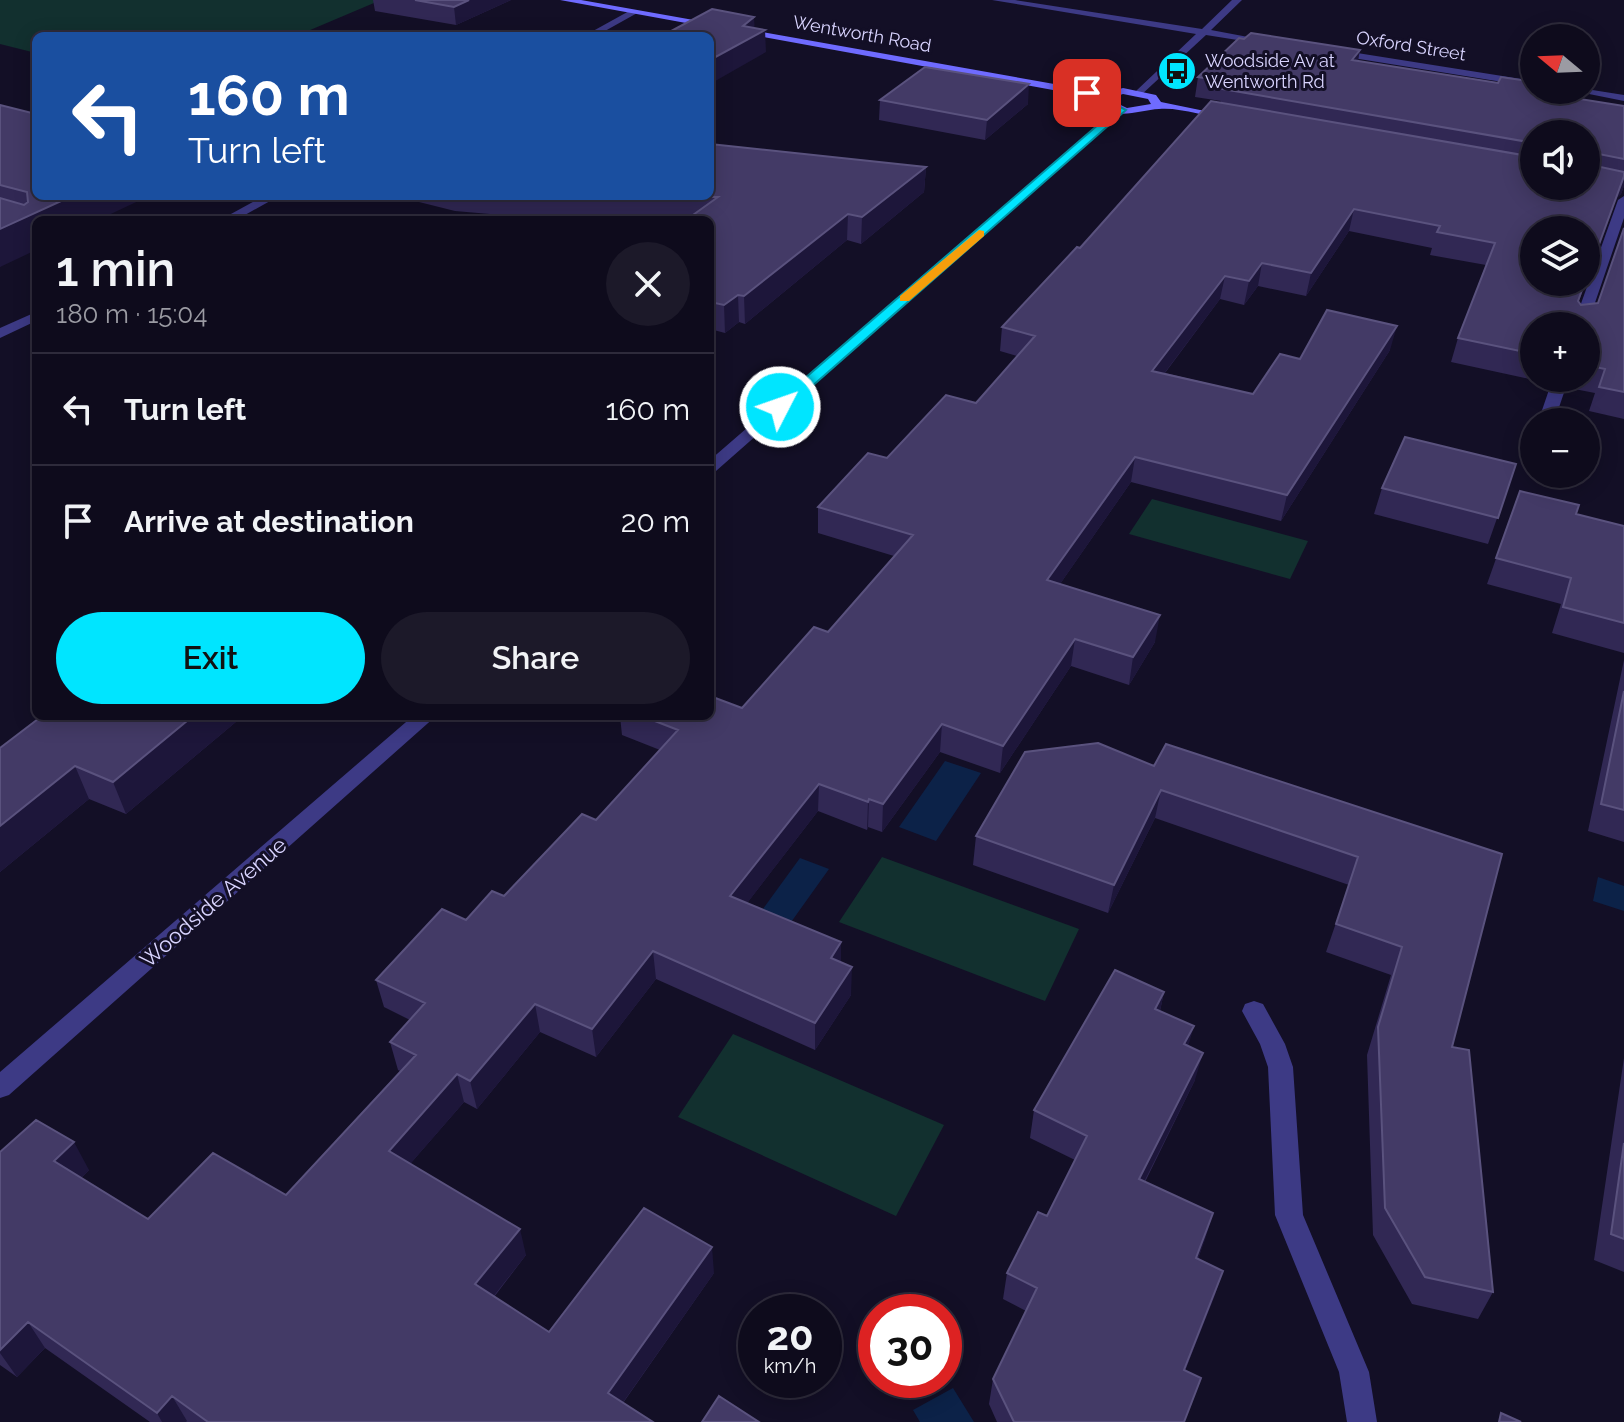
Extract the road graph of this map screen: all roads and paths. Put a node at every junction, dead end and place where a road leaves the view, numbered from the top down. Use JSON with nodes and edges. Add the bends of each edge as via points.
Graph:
{"nodes":[{"id":1,"x":565,"y":0,"type":"edge"},
{"id":2,"x":997,"y":0,"type":"edge"},
{"id":3,"x":1237,"y":0,"type":"edge"},
{"id":4,"x":634,"y":12,"type":"junction"},
{"id":5,"x":596,"y":32,"type":"edge"},
{"id":6,"x":1202,"y":32,"type":"junction"},
{"id":7,"x":1284,"y":45,"type":"edge"},
{"id":8,"x":1316,"y":49,"type":"edge"},
{"id":9,"x":1520,"y":82,"type":"edge"},
{"id":10,"x":1140,"y":93,"type":"junction"},
{"id":11,"x":1600,"y":94,"type":"edge"},
{"id":12,"x":1105,"y":96,"type":"junction"},
{"id":13,"x":1624,"y":98,"type":"edge"},
{"id":14,"x":1157,"y":105,"type":"junction"},
{"id":15,"x":1121,"y":110,"type":"junction"},
{"id":16,"x":1238,"y":119,"type":"edge"},
{"id":17,"x":265,"y":200,"type":"edge"},
{"id":18,"x":1624,"y":200,"type":"edge"},
{"id":19,"x":234,"y":216,"type":"edge"},
{"id":20,"x":1585,"y":312,"type":"edge"},
{"id":21,"x":32,"y":318,"type":"edge"},
{"id":22,"x":0,"y":334,"type":"edge"},
{"id":23,"x":714,"y":465,"type":"edge"},
{"id":24,"x":421,"y":720,"type":"edge"},
{"id":25,"x":1254,"y":1011,"type":"dead end"},
{"id":26,"x":0,"y":1087,"type":"edge"},
{"id":27,"x":1362,"y":1422,"type":"edge"}],
"edges":[{"from":1,"to":4,"type":"street","name":"Wentworth Road"},
{"from":2,"to":6,"type":"street"},
{"from":3,"to":6,"type":"street"},
{"from":4,"to":5,"type":"street"},
{"from":4,"to":12,"type":"street","name":"Wentworth Road"},
{"from":6,"to":7,"type":"street"},
{"from":6,"to":10,"type":"street"},
{"from":8,"to":9,"type":"street","name":"Oxford Street"},
{"from":10,"to":12,"type":"street","name":"Wentworth Road"},
{"from":10,"to":14,"type":"street"},
{"from":11,"to":13,"type":"street"},
{"from":12,"to":15,"type":"street","via":[[1103,102]]},
{"from":14,"to":15,"type":"street"},
{"from":14,"to":16,"type":"street"},
{"from":15,"to":23,"type":"street"},
{"from":17,"to":19,"type":"street"},
{"from":18,"to":20,"type":"street"},
{"from":21,"to":22,"type":"street"},
{"from":24,"to":26,"type":"street","name":"Woodside Avenue"},
{"from":25,"to":27,"type":"street","via":[[1282,1073],[1289,1215],[1354,1372]]}]}
